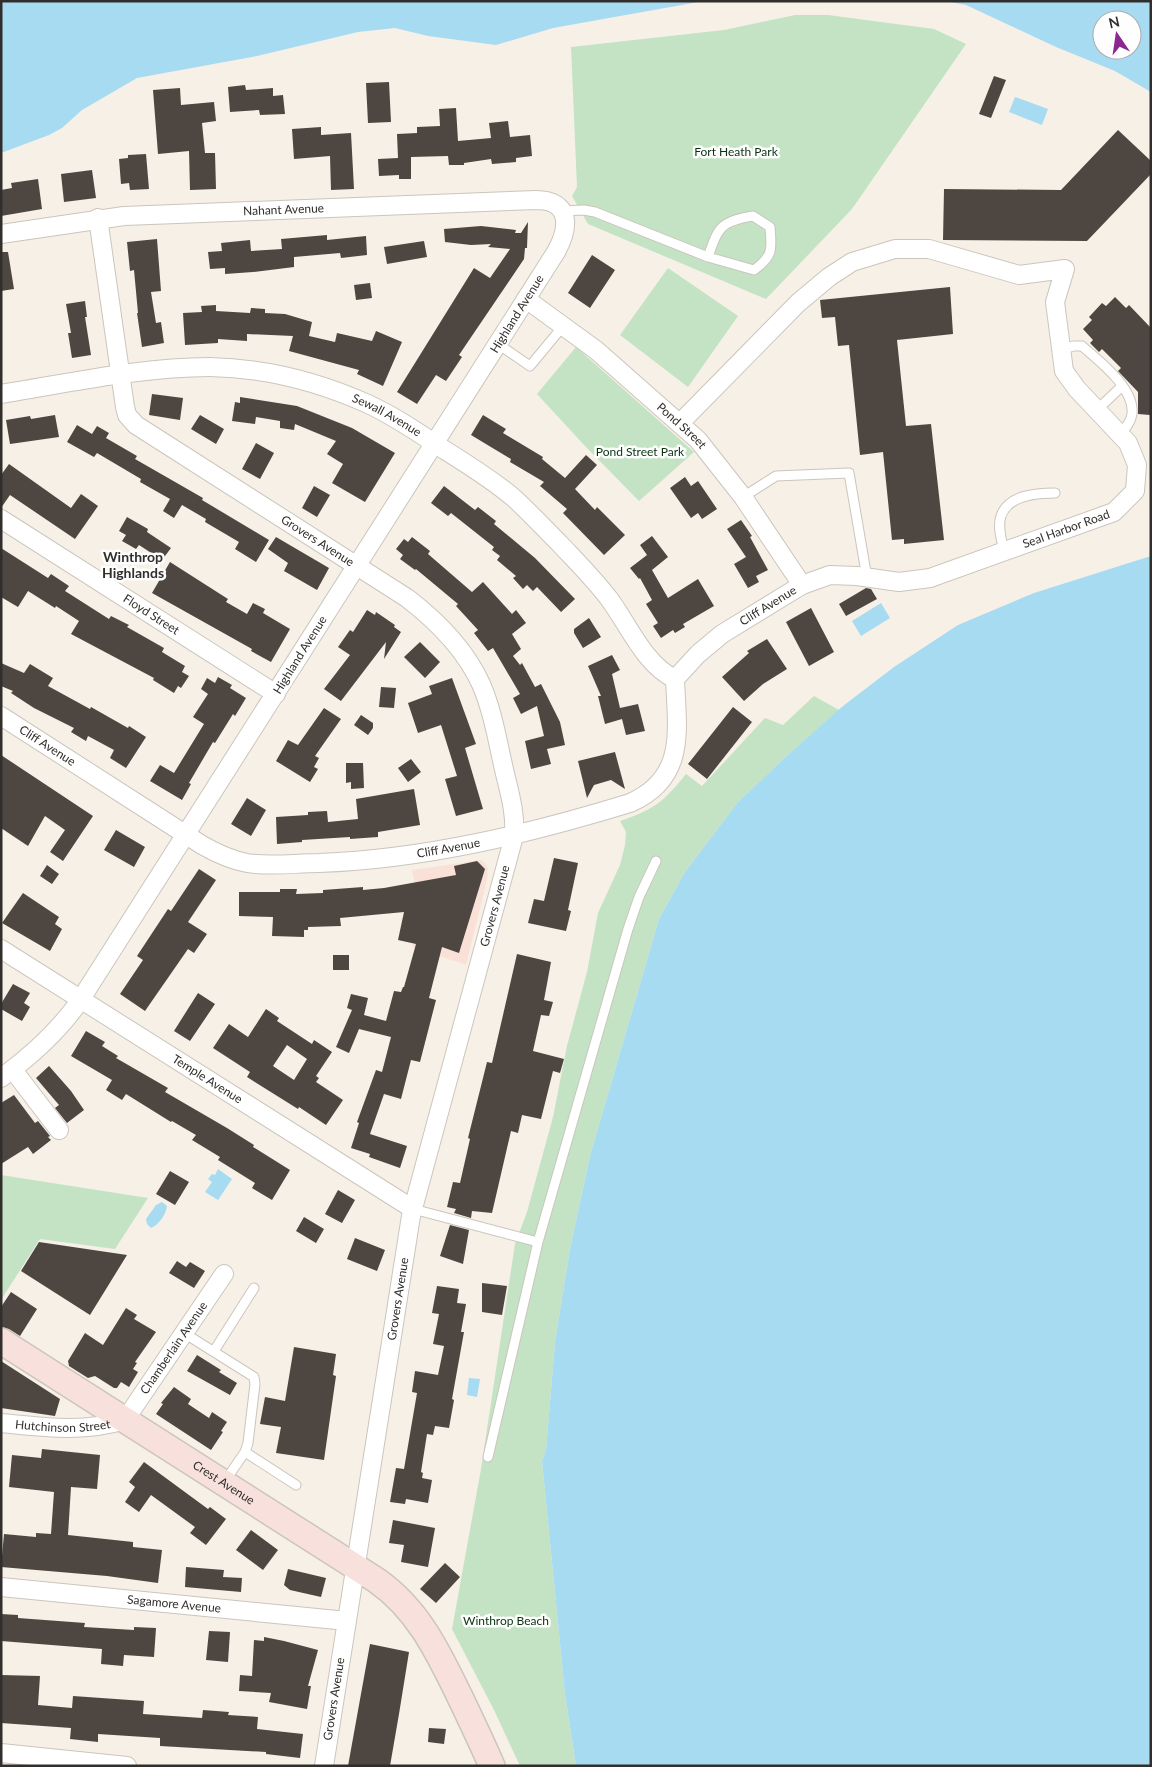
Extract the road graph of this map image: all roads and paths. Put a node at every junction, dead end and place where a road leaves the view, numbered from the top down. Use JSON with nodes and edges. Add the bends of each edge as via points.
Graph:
{"nodes":[{"id":1,"x":563,"y":211,"type":"junction"},
{"id":2,"x":98,"y":218,"type":"junction"},
{"id":3,"x":1,"y":234,"type":"edge"},
{"id":4,"x":708,"y":257,"type":"junction"},
{"id":5,"x":526,"y":299,"type":"junction"},
{"id":6,"x":564,"y":325,"type":"junction"},
{"id":7,"x":498,"y":344,"type":"junction"},
{"id":8,"x":1061,"y":349,"type":"junction"},
{"id":9,"x":120,"y":375,"type":"junction"},
{"id":10,"x":1122,"y":386,"type":"junction"},
{"id":11,"x":1,"y":394,"type":"edge"},
{"id":12,"x":1097,"y":410,"type":"junction"},
{"id":13,"x":680,"y":423,"type":"junction"},
{"id":14,"x":1120,"y":435,"type":"junction"},
{"id":15,"x":435,"y":443,"type":"junction"},
{"id":16,"x":1055,"y":493,"type":"dead end"},
{"id":17,"x":743,"y":497,"type":"junction"},
{"id":18,"x":1,"y":518,"type":"edge"},
{"id":19,"x":1004,"y":552,"type":"junction"},
{"id":20,"x":357,"y":565,"type":"junction"},
{"id":21,"x":867,"y":578,"type":"junction"},
{"id":22,"x":802,"y":585,"type":"junction"},
{"id":23,"x":675,"y":679,"type":"junction"},
{"id":24,"x":276,"y":694,"type":"junction"},
{"id":25,"x":1,"y":716,"type":"edge"},
{"id":26,"x":186,"y":835,"type":"junction"},
{"id":27,"x":514,"y":836,"type":"junction"},
{"id":28,"x":656,"y":861,"type":"dead end"},
{"id":29,"x":1,"y":949,"type":"edge"},
{"id":30,"x":81,"y":999,"type":"junction"},
{"id":31,"x":7,"y":1074,"type":"edge"},
{"id":32,"x":60,"y":1130,"type":"dead end"},
{"id":33,"x":413,"y":1209,"type":"junction"},
{"id":34,"x":538,"y":1242,"type":"junction"},
{"id":35,"x":224,"y":1274,"type":"dead end"},
{"id":36,"x":254,"y":1288,"type":"dead end"},
{"id":37,"x":184,"y":1333,"type":"junction"},
{"id":38,"x":1,"y":1341,"type":"edge"},
{"id":39,"x":214,"y":1351,"type":"junction"},
{"id":40,"x":124,"y":1420,"type":"junction"},
{"id":41,"x":1,"y":1423,"type":"edge"},
{"id":42,"x":245,"y":1452,"type":"junction"},
{"id":43,"x":488,"y":1457,"type":"dead end"},
{"id":44,"x":224,"y":1484,"type":"junction"},
{"id":45,"x":296,"y":1484,"type":"dead end"},
{"id":46,"x":355,"y":1568,"type":"junction"},
{"id":47,"x":1,"y":1587,"type":"edge"},
{"id":48,"x":347,"y":1621,"type":"junction"},
{"id":49,"x":1,"y":1753,"type":"edge"},
{"id":50,"x":126,"y":1766,"type":"edge"},
{"id":51,"x":324,"y":1766,"type":"edge"},
{"id":52,"x":492,"y":1766,"type":"edge"}],
"edges":[{"from":1,"to":2,"type":"street","name":"Nahant Avenue","via":[[557,204],[536,200]]},
{"from":1,"to":4,"type":"lane","via":[[595,212]]},
{"from":1,"to":5,"type":"street","name":"Highland Avenue","via":[[562,241]]},
{"from":2,"to":3,"type":"street","name":"Nahant Avenue"},
{"from":2,"to":9,"type":"street","name":"Grovers Avenue"},
{"from":4,"to":4,"type":"lane","via":[[754,270],[766,261],[772,246],[770,227],[753,216],[735,219],[718,230]]},
{"from":5,"to":6,"type":"street","name":"Pond Street"},
{"from":5,"to":7,"type":"street","name":"Highland Avenue"},
{"from":6,"to":7,"type":"lane","via":[[530,366]]},
{"from":6,"to":13,"type":"street","name":"Pond Street"},
{"from":7,"to":15,"type":"street","name":"Highland Avenue"},
{"from":8,"to":10,"type":"lane","via":[[1082,346]]},
{"from":8,"to":12,"type":"street","name":"Seal Harbor Road","via":[[1064,371]]},
{"from":8,"to":13,"type":"street","name":"Seal Harbor Road","via":[[1055,302],[1065,269],[1018,275],[930,249],[895,249],[852,262],[829,277],[798,303]]},
{"from":9,"to":11,"type":"street","name":"Sewall Avenue"},
{"from":9,"to":15,"type":"street","name":"Sewall Avenue","via":[[170,368],[212,367],[281,376],[325,387],[369,405]]},
{"from":9,"to":20,"type":"street","name":"Grovers Avenue","via":[[126,411],[133,422]]},
{"from":10,"to":12,"type":"lane"},
{"from":10,"to":14,"type":"lane","via":[[1130,399],[1132,414]]},
{"from":12,"to":14,"type":"street","name":"Seal Harbor Road"},
{"from":13,"to":17,"type":"street","name":"Pond Street","via":[[710,454]]},
{"from":14,"to":19,"type":"street","name":"Seal Harbor Road","via":[[1128,443],[1136,464],[1135,491],[1114,512]]},
{"from":15,"to":20,"type":"street","name":"Highland Avenue"},
{"from":15,"to":23,"type":"street","name":"Sewall Avenue","via":[[514,498],[600,587],[654,664]]},
{"from":16,"to":19,"type":"lane","via":[[1039,493],[1011,502],[1001,516]]},
{"from":17,"to":21,"type":"lane","via":[[776,476],[849,473]]},
{"from":17,"to":22,"type":"street","name":"Pond Street"},
{"from":18,"to":24,"type":"street","name":"Floyd Street"},
{"from":19,"to":21,"type":"street","name":"Seal Harbor Road","via":[[930,578],[899,582]]},
{"from":20,"to":24,"type":"street","name":"Highland Avenue"},
{"from":20,"to":27,"type":"street","name":"Grovers Avenue","via":[[433,619],[473,669],[494,726],[513,806]]},
{"from":21,"to":22,"type":"street","name":"Seal Harbor Road","via":[[830,575]]},
{"from":22,"to":23,"type":"street","name":"Cliff Avenue","via":[[722,634]]},
{"from":23,"to":27,"type":"street","name":"Cliff Avenue","via":[[675,752],[653,789],[630,803]]},
{"from":24,"to":26,"type":"street","name":"Highland Avenue"},
{"from":25,"to":26,"type":"street","name":"Cliff Avenue"},
{"from":26,"to":27,"type":"street","name":"Cliff Avenue","via":[[225,856],[262,864],[380,859]]},
{"from":26,"to":30,"type":"street","name":"Highland Avenue"},
{"from":27,"to":33,"type":"street","name":"Grovers Avenue"},
{"from":28,"to":34,"type":"lane","via":[[628,929]]},
{"from":29,"to":30,"type":"street","name":"Temple Avenue"},
{"from":30,"to":31,"type":"street","name":"Highland Avenue","via":[[56,1030]]},
{"from":30,"to":33,"type":"street","name":"Temple Avenue"},
{"from":31,"to":32,"type":"street"},
{"from":33,"to":34,"type":"lane"},
{"from":33,"to":46,"type":"street","name":"Grovers Avenue"},
{"from":34,"to":43,"type":"lane"},
{"from":35,"to":37,"type":"street","name":"Chamberlain Avenue"},
{"from":36,"to":39,"type":"lane"},
{"from":37,"to":39,"type":"lane"},
{"from":37,"to":40,"type":"street","name":"Chamberlain Avenue"},
{"from":38,"to":40,"type":"main road","name":"Crest Avenue"},
{"from":39,"to":42,"type":"lane","via":[[255,1379]]},
{"from":40,"to":41,"type":"street","name":"Hutchinson Street","via":[[82,1428]]},
{"from":40,"to":44,"type":"main road","name":"Crest Avenue"},
{"from":42,"to":44,"type":"lane"},
{"from":42,"to":45,"type":"lane"},
{"from":44,"to":46,"type":"main road","name":"Crest Avenue"},
{"from":46,"to":48,"type":"street","name":"Grovers Avenue"},
{"from":46,"to":52,"type":"main road","name":"Crest Avenue","via":[[397,1596],[414,1615],[445,1666]]},
{"from":47,"to":48,"type":"street","name":"Sagamore Avenue"},
{"from":48,"to":51,"type":"street","name":"Grovers Avenue"},
{"from":49,"to":50,"type":"street"}]}
